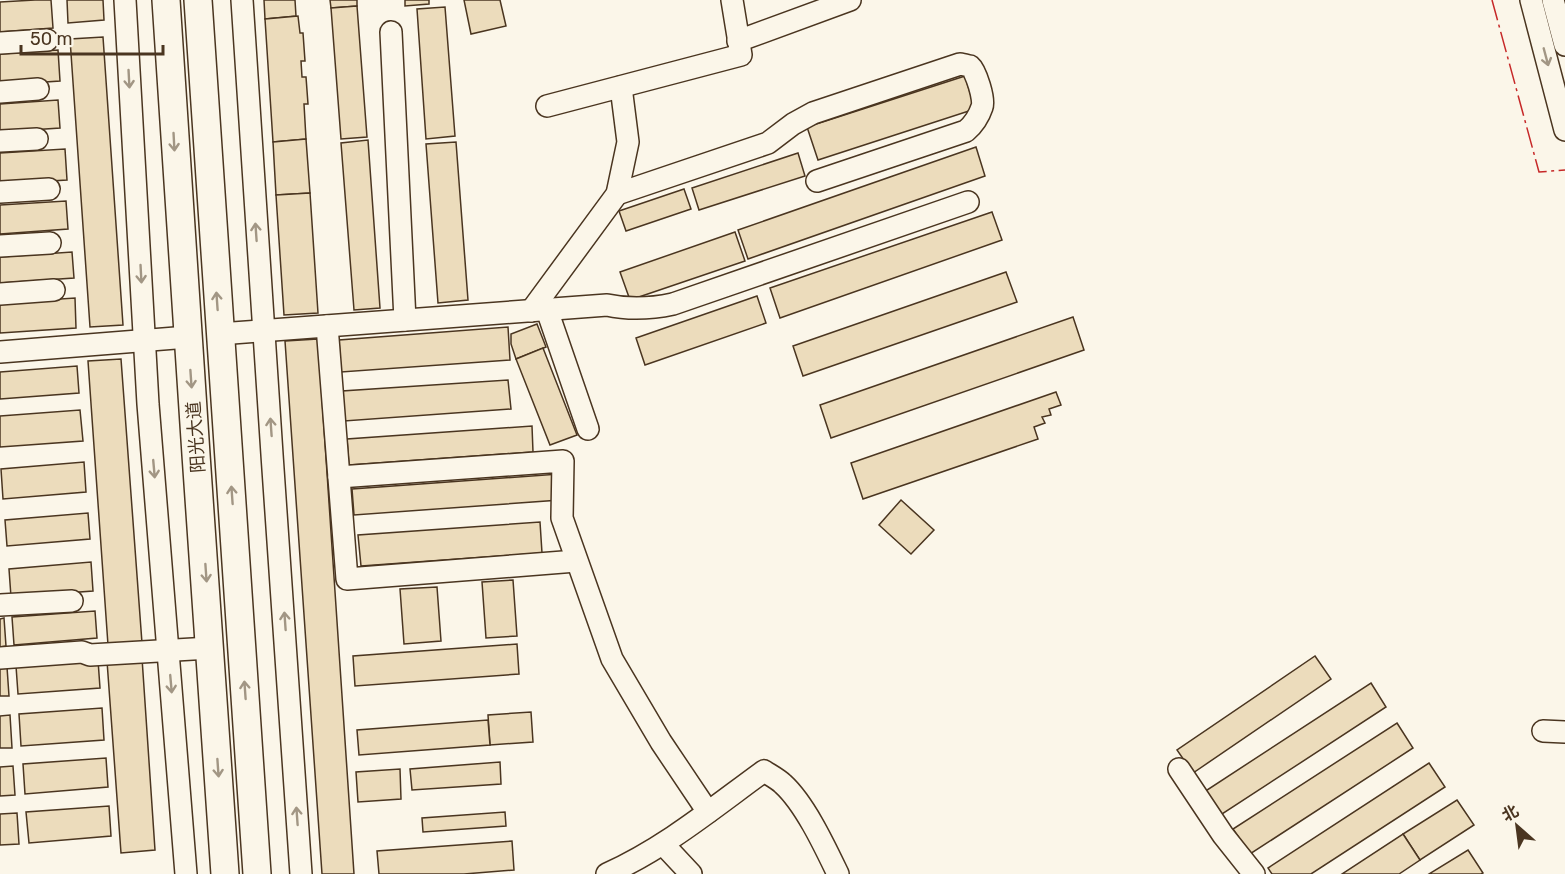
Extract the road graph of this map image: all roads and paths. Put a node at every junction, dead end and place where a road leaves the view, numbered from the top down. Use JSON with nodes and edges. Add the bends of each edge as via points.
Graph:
{"nodes":[{"id":1,"x":125,"y":0,"type":"edge"},
{"id":2,"x":166,"y":0,"type":"edge"},
{"id":3,"x":198,"y":0,"type":"edge"},
{"id":4,"x":242,"y":0,"type":"edge"},
{"id":5,"x":732,"y":0,"type":"edge"},
{"id":6,"x":850,"y":0,"type":"edge"},
{"id":7,"x":1531,"y":0,"type":"edge"},
{"id":8,"x":1553,"y":0,"type":"edge"},
{"id":9,"x":390,"y":32,"type":"dead end"},
{"id":10,"x":47,"y":40,"type":"dead end"},
{"id":11,"x":738,"y":41,"type":"junction"},
{"id":12,"x":0,"y":43,"type":"edge"},
{"id":13,"x":1565,"y":45,"type":"edge"},
{"id":14,"x":621,"y":87,"type":"junction"},
{"id":15,"x":38,"y":89,"type":"dead end"},
{"id":16,"x":0,"y":92,"type":"edge"},
{"id":17,"x":547,"y":106,"type":"dead end"},
{"id":18,"x":1565,"y":130,"type":"edge"},
{"id":19,"x":37,"y":139,"type":"dead end"},
{"id":20,"x":0,"y":141,"type":"edge"},
{"id":21,"x":817,"y":181,"type":"dead end"},
{"id":22,"x":49,"y":189,"type":"dead end"},
{"id":23,"x":0,"y":192,"type":"edge"},
{"id":24,"x":617,"y":194,"type":"junction"},
{"id":25,"x":968,"y":202,"type":"dead end"},
{"id":26,"x":50,"y":243,"type":"dead end"},
{"id":27,"x":0,"y":246,"type":"edge"},
{"id":28,"x":54,"y":290,"type":"dead end"},
{"id":29,"x":0,"y":294,"type":"edge"},
{"id":30,"x":545,"y":310,"type":"junction"},
{"id":31,"x":405,"y":320,"type":"junction"},
{"id":32,"x":327,"y":326,"type":"junction"},
{"id":33,"x":263,"y":331,"type":"junction"},
{"id":34,"x":219,"y":334,"type":"junction"},
{"id":35,"x":188,"y":337,"type":"junction"},
{"id":36,"x":145,"y":340,"type":"junction"},
{"id":37,"x":0,"y":352,"type":"edge"},
{"id":38,"x":588,"y":429,"type":"dead end"},
{"id":39,"x":339,"y":477,"type":"junction"},
{"id":40,"x":576,"y":561,"type":"junction"},
{"id":41,"x":72,"y":601,"type":"dead end"},
{"id":42,"x":0,"y":605,"type":"edge"},
{"id":43,"x":210,"y":648,"type":"junction"},
{"id":44,"x":168,"y":651,"type":"junction"},
{"id":45,"x":0,"y":658,"type":"edge"},
{"id":46,"x":1551,"y":722,"type":"edge"},
{"id":47,"x":1565,"y":732,"type":"edge"},
{"id":48,"x":1179,"y":769,"type":"dead end"},
{"id":49,"x":708,"y":812,"type":"junction"},
{"id":50,"x":663,"y":844,"type":"junction"},
{"id":51,"x":186,"y":874,"type":"edge"},
{"id":52,"x":225,"y":874,"type":"edge"},
{"id":53,"x":257,"y":874,"type":"edge"},
{"id":54,"x":301,"y":874,"type":"edge"},
{"id":55,"x":607,"y":874,"type":"edge"},
{"id":56,"x":691,"y":874,"type":"edge"},
{"id":57,"x":838,"y":874,"type":"edge"},
{"id":58,"x":1254,"y":874,"type":"edge"}],
"edges":[{"from":1,"to":36,"type":"street","one_way":true},
{"from":2,"to":35,"type":"main road","name":"阳光大道","one_way":true},
{"from":34,"to":3,"type":"main road","name":"阳光大道","one_way":true},
{"from":33,"to":4,"type":"street","one_way":true},
{"from":5,"to":11,"type":"street"},
{"from":6,"to":11,"type":"street"},
{"from":7,"to":18,"type":"street","one_way":true},
{"from":8,"to":13,"type":"street"},
{"from":9,"to":31,"type":"street"},
{"from":10,"to":12,"type":"street"},
{"from":11,"to":14,"type":"street","via":[[741,55]]},
{"from":14,"to":17,"type":"street"},
{"from":14,"to":24,"type":"street","via":[[628,142]]},
{"from":15,"to":16,"type":"street"},
{"from":19,"to":20,"type":"street"},
{"from":21,"to":24,"type":"street","via":[[966,131],[973,125],[984,100],[974,72],[960,63],[813,113],[768,143]]},
{"from":22,"to":23,"type":"street"},
{"from":24,"to":30,"type":"street"},
{"from":25,"to":30,"type":"street","via":[[673,304],[636,309],[607,305]]},
{"from":26,"to":27,"type":"street"},
{"from":28,"to":29,"type":"street"},
{"from":30,"to":31,"type":"street"},
{"from":30,"to":38,"type":"street"},
{"from":31,"to":32,"type":"street"},
{"from":32,"to":33,"type":"street"},
{"from":32,"to":39,"type":"street"},
{"from":33,"to":34,"type":"street"},
{"from":54,"to":33,"type":"street","one_way":true},
{"from":53,"to":34,"type":"main road","name":"阳光大道","one_way":true},
{"from":35,"to":36,"type":"street"},
{"from":35,"to":43,"type":"main road","name":"阳光大道","one_way":true},
{"from":36,"to":37,"type":"street"},
{"from":36,"to":44,"type":"street","one_way":true},
{"from":39,"to":40,"type":"street","via":[[563,461],[562,518]]},
{"from":39,"to":40,"type":"street","via":[[347,579]]},
{"from":40,"to":49,"type":"street","via":[[612,659]]},
{"from":41,"to":42,"type":"street"},
{"from":43,"to":44,"type":"street"},
{"from":43,"to":52,"type":"main road","name":"阳光大道","one_way":true},
{"from":44,"to":45,"type":"street"},
{"from":44,"to":51,"type":"street","one_way":true},
{"from":46,"to":47,"type":"street"},
{"from":48,"to":58,"type":"street"},
{"from":49,"to":50,"type":"street"},
{"from":49,"to":57,"type":"street","via":[[764,771],[784,785],[802,808]]},
{"from":50,"to":55,"type":"street"},
{"from":50,"to":56,"type":"street"}]}
